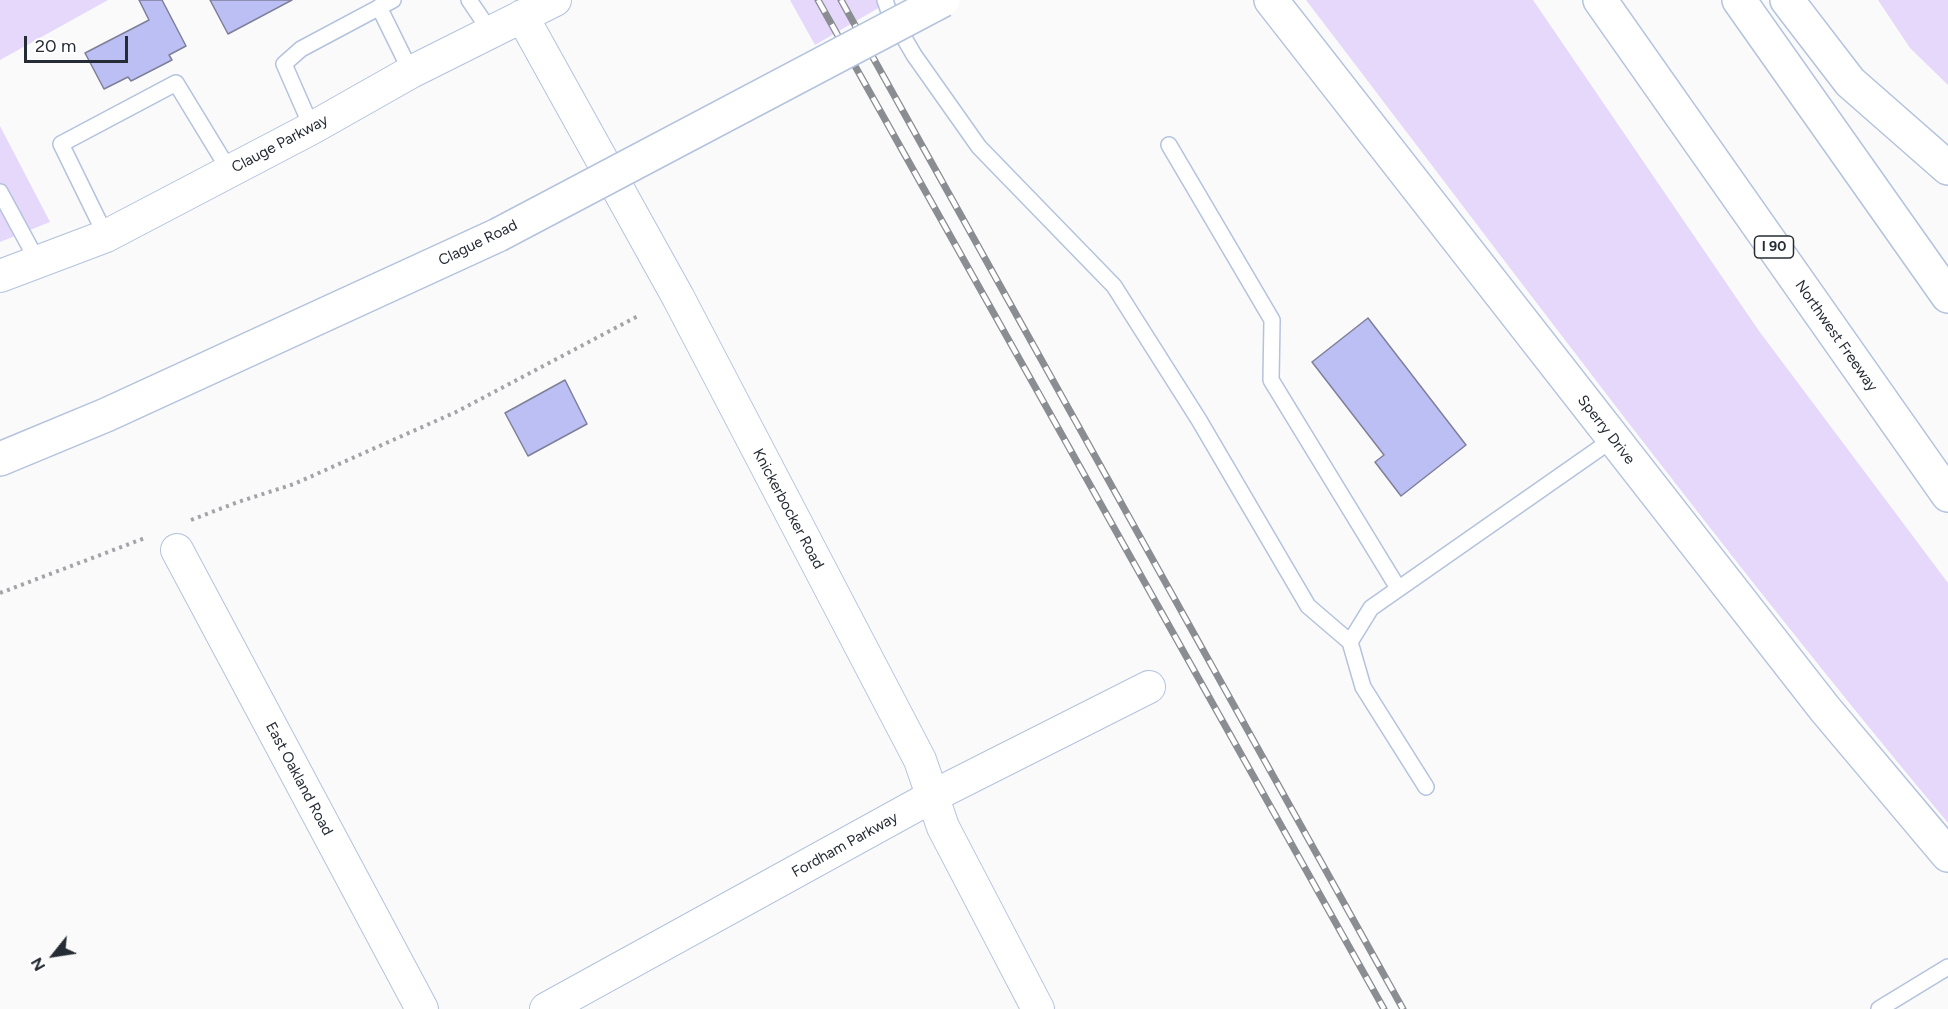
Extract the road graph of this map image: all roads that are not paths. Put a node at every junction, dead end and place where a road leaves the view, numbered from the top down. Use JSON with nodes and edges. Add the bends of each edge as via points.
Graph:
{"nodes":[{"id":1,"x":393,"y":0,"type":"edge"},
{"id":2,"x":469,"y":0,"type":"edge"},
{"id":3,"x":555,"y":0,"type":"edge"},
{"id":4,"x":885,"y":0,"type":"edge"},
{"id":5,"x":943,"y":0,"type":"edge"},
{"id":6,"x":1271,"y":0,"type":"edge"},
{"id":7,"x":1600,"y":0,"type":"edge"},
{"id":8,"x":1739,"y":0,"type":"edge"},
{"id":9,"x":1787,"y":0,"type":"edge"},
{"id":10,"x":379,"y":7,"type":"junction"},
{"id":11,"x":522,"y":16,"type":"junction"},
{"id":12,"x":490,"y":31,"type":"junction"},
{"id":13,"x":411,"y":72,"type":"junction"},
{"id":14,"x":312,"y":128,"type":"junction"},
{"id":15,"x":1168,"y":144,"type":"dead end"},
{"id":16,"x":1948,"y":168,"type":"edge"},
{"id":17,"x":229,"y":170,"type":"junction"},
{"id":18,"x":0,"y":192,"type":"edge"},
{"id":19,"x":106,"y":236,"type":"junction"},
{"id":20,"x":38,"y":262,"type":"junction"},
{"id":21,"x":0,"y":276,"type":"edge"},
{"id":22,"x":1948,"y":296,"type":"edge"},
{"id":23,"x":1613,"y":439,"type":"junction"},
{"id":24,"x":0,"y":459,"type":"edge"},
{"id":25,"x":1948,"y":495,"type":"edge"},
{"id":26,"x":182,"y":536,"type":"road end"},
{"id":27,"x":1398,"y":588,"type":"junction"},
{"id":28,"x":1350,"y":642,"type":"junction"},
{"id":29,"x":1149,"y":687,"type":"dead end"},
{"id":30,"x":1426,"y":787,"type":"dead end"},
{"id":31,"x":933,"y":796,"type":"junction"},
{"id":32,"x":1948,"y":855,"type":"edge"},
{"id":33,"x":1948,"y":967,"type":"edge"},
{"id":34,"x":422,"y":1009,"type":"edge"},
{"id":35,"x":546,"y":1009,"type":"edge"},
{"id":36,"x":1038,"y":1009,"type":"edge"},
{"id":37,"x":1879,"y":1009,"type":"edge"}],
"edges":[{"from":1,"to":10,"type":"lane"},
{"from":2,"to":12,"type":"lane"},
{"from":3,"to":11,"type":"street","name":"Clauge Parkway"},
{"from":4,"to":28,"type":"lane","via":[[914,55],[979,147],[1114,286],[1199,420],[1308,606]]},
{"from":5,"to":24,"type":"main road","name":"Clague Road","bridge":true,"via":[[498,235],[106,415]]},
{"from":6,"to":23,"type":"main road","name":"Sperry Drive"},
{"from":7,"to":25,"type":"main road","name":"Northwest Freeway","number":"I 90"},
{"from":8,"to":22,"type":"main road"},
{"from":9,"to":16,"type":"main road","via":[[1850,82]]},
{"from":10,"to":13,"type":"lane"},
{"from":10,"to":14,"type":"lane","via":[[301,49],[284,64]]},
{"from":11,"to":12,"type":"street","name":"Clauge Parkway"},
{"from":11,"to":31,"type":"street","name":"Knickerbocker Road","via":[[678,297],[920,760]]},
{"from":12,"to":13,"type":"street","name":"Clauge Parkway"},
{"from":13,"to":14,"type":"street","name":"Clauge Parkway"},
{"from":14,"to":17,"type":"street","name":"Clauge Parkway"},
{"from":15,"to":27,"type":"lane","via":[[1272,320],[1271,380]]},
{"from":17,"to":19,"type":"street","name":"Clauge Parkway"},
{"from":17,"to":19,"type":"lane","via":[[176,83],[61,144]]},
{"from":18,"to":20,"type":"lane"},
{"from":19,"to":20,"type":"street","name":"Clauge Parkway"},
{"from":20,"to":21,"type":"street","name":"Clauge Parkway"},
{"from":23,"to":27,"type":"lane"},
{"from":23,"to":32,"type":"main road","name":"Sperry Drive","via":[[1825,709]]},
{"from":26,"to":34,"type":"street","name":"East Oakland Road"},
{"from":27,"to":28,"type":"lane","via":[[1371,608]]},
{"from":28,"to":30,"type":"lane","via":[[1363,687]]},
{"from":29,"to":31,"type":"street","name":"Fordham Parkway"},
{"from":31,"to":35,"type":"street","name":"Fordham Parkway"},
{"from":31,"to":36,"type":"street","name":"Knickerbocker Road","via":[[942,827]]},
{"from":33,"to":37,"type":"lane"}]}
